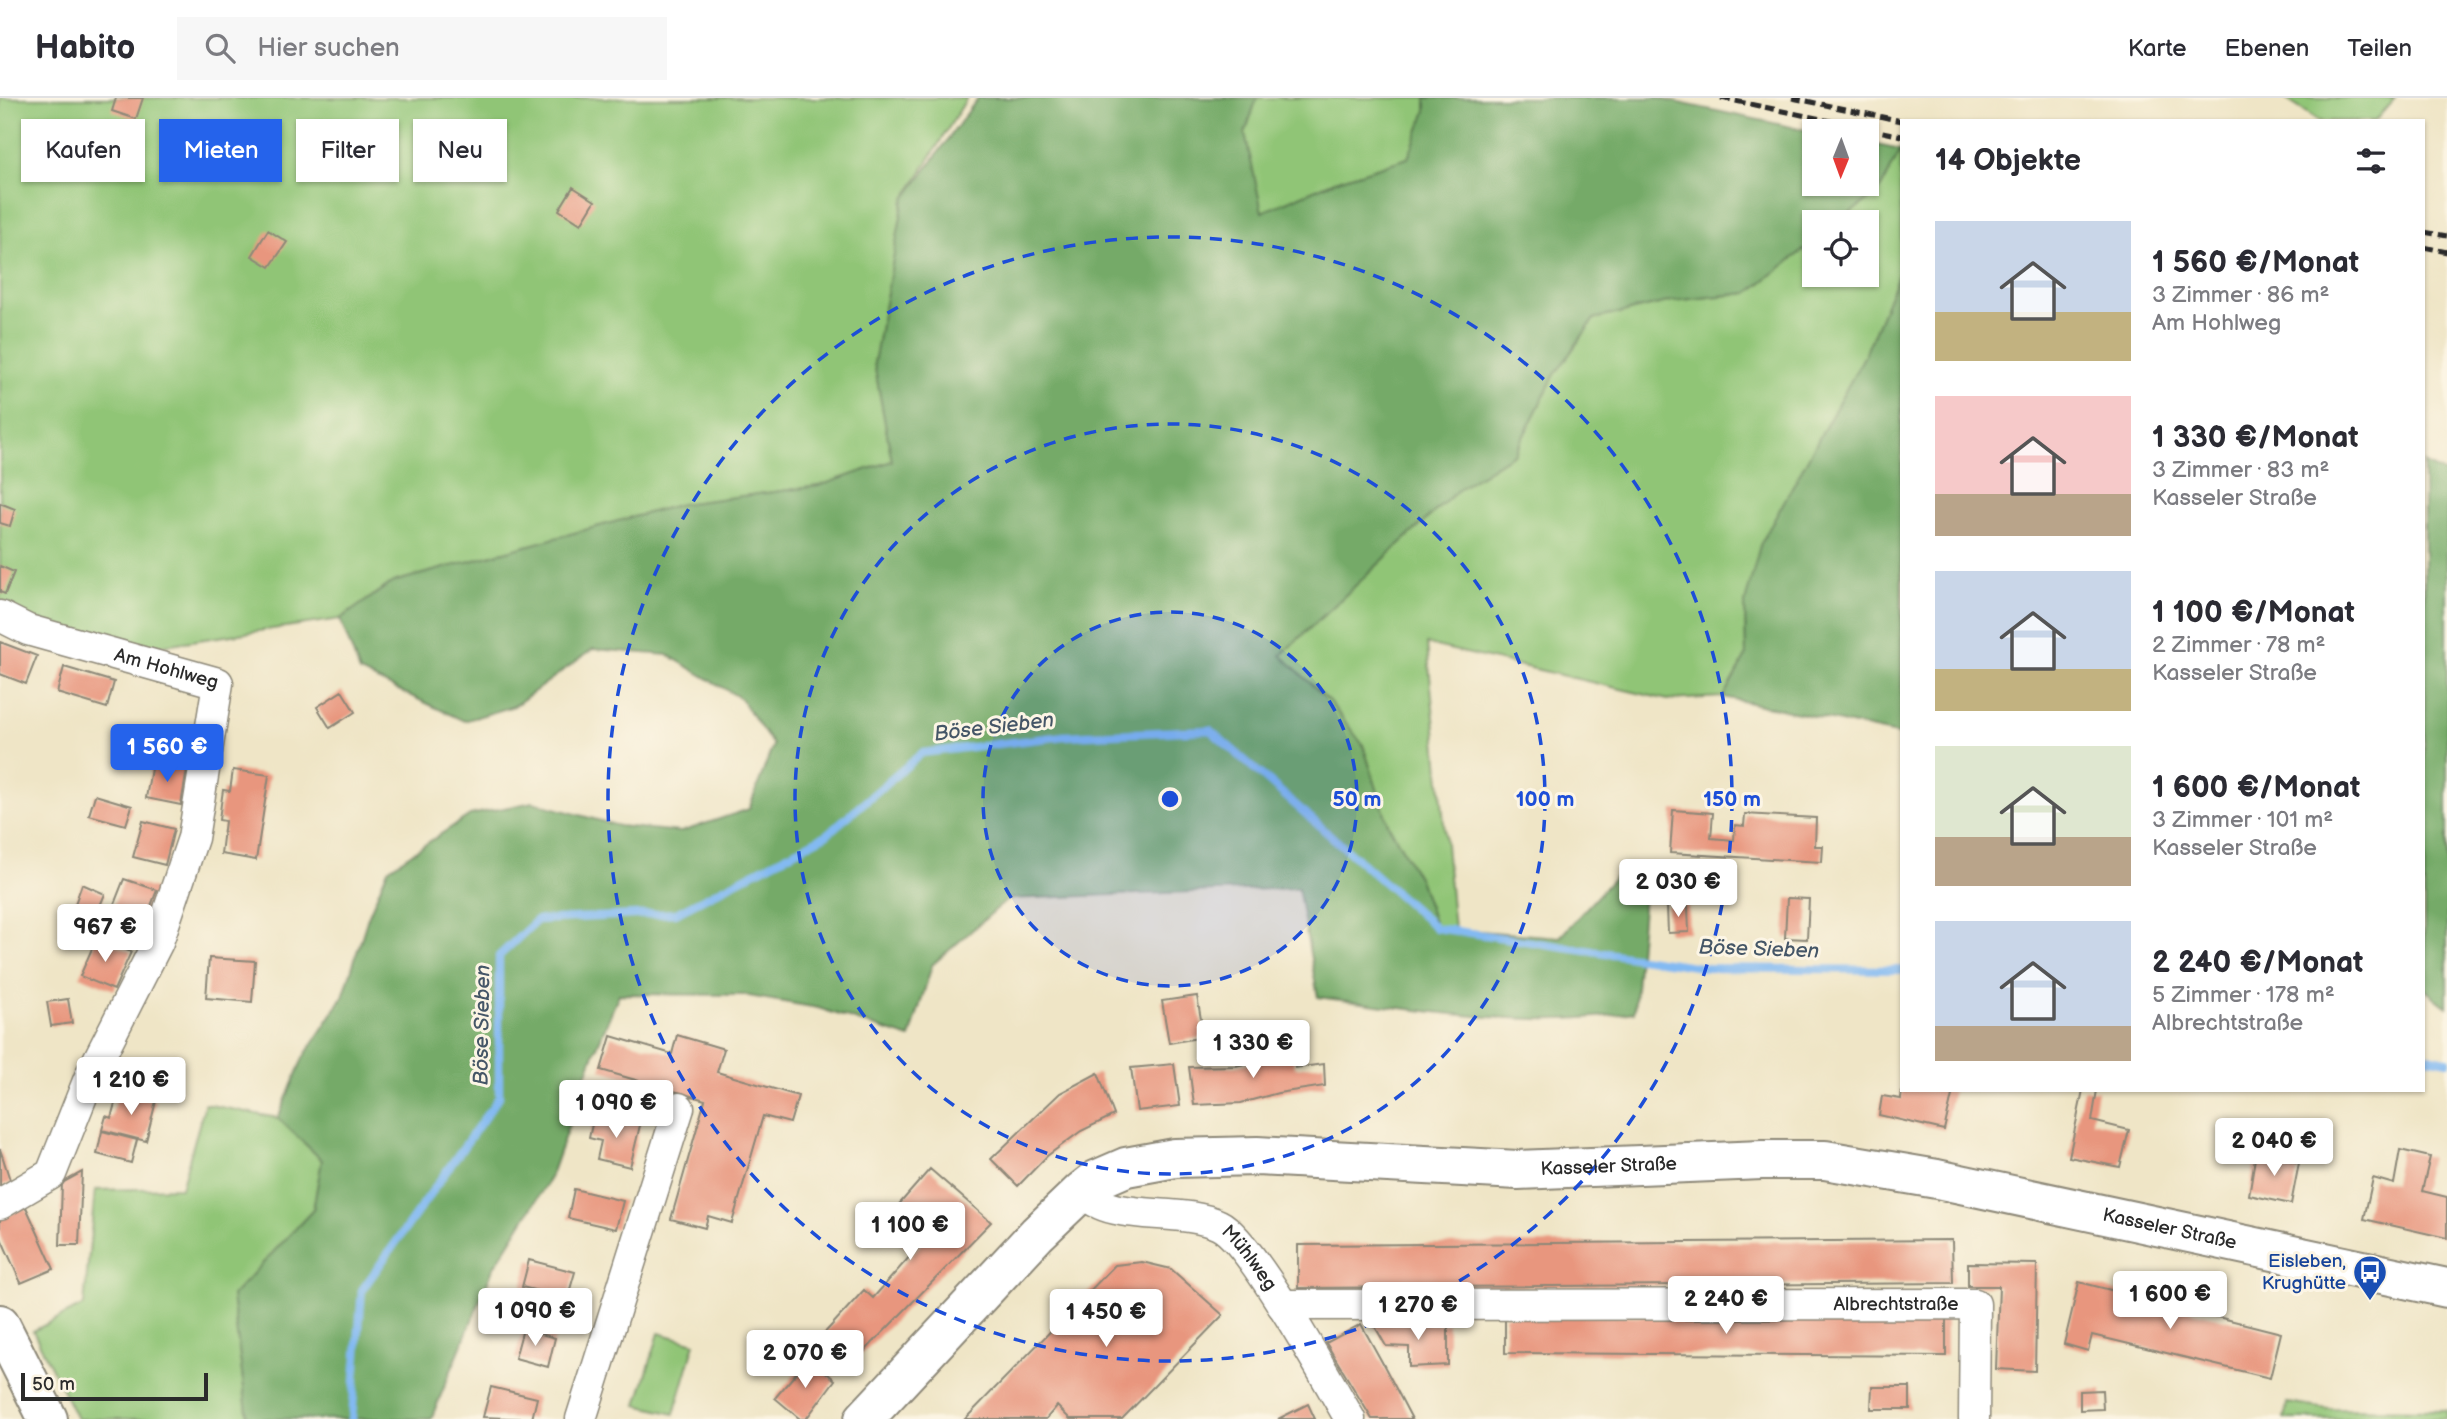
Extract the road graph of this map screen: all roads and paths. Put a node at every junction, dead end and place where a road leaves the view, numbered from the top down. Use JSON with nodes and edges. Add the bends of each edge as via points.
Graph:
{"nodes":[{"id":1,"x":0,"y":616,"type":"edge"},
{"id":2,"x":678,"y":1108,"type":"dead end"},
{"id":3,"x":1082,"y":1191,"type":"junction"},
{"id":4,"x":0,"y":1204,"type":"edge"},
{"id":5,"x":2447,"y":1288,"type":"edge"},
{"id":6,"x":1282,"y":1305,"type":"junction"},
{"id":7,"x":0,"y":1324,"type":"edge"},
{"id":8,"x":48,"y":1419,"type":"edge"},
{"id":9,"x":581,"y":1419,"type":"edge"},
{"id":10,"x":864,"y":1419,"type":"edge"},
{"id":11,"x":1350,"y":1419,"type":"edge"},
{"id":12,"x":1974,"y":1419,"type":"edge"}],
"edges":[{"from":1,"to":4,"type":"street","name":"Am Hohlweg","via":[[38,633],[218,682],[193,838],[158,943],[90,1076],[51,1174]]},
{"from":2,"to":9,"type":"street"},
{"from":3,"to":5,"type":"main road","name":"Kasseler Straße","via":[[1126,1167],[1198,1156],[1518,1170],[1825,1160]]},
{"from":3,"to":6,"type":"street","name":"Mühlweg","via":[[1099,1206],[1220,1225],[1238,1242]]},
{"from":3,"to":10,"type":"main road","name":"Kasseler Straße"},
{"from":6,"to":11,"type":"street","name":"Mühlweg"},
{"from":6,"to":12,"type":"street","name":"Albrechtstraße","via":[[1975,1304]]},
{"from":7,"to":8,"type":"main road"}]}
